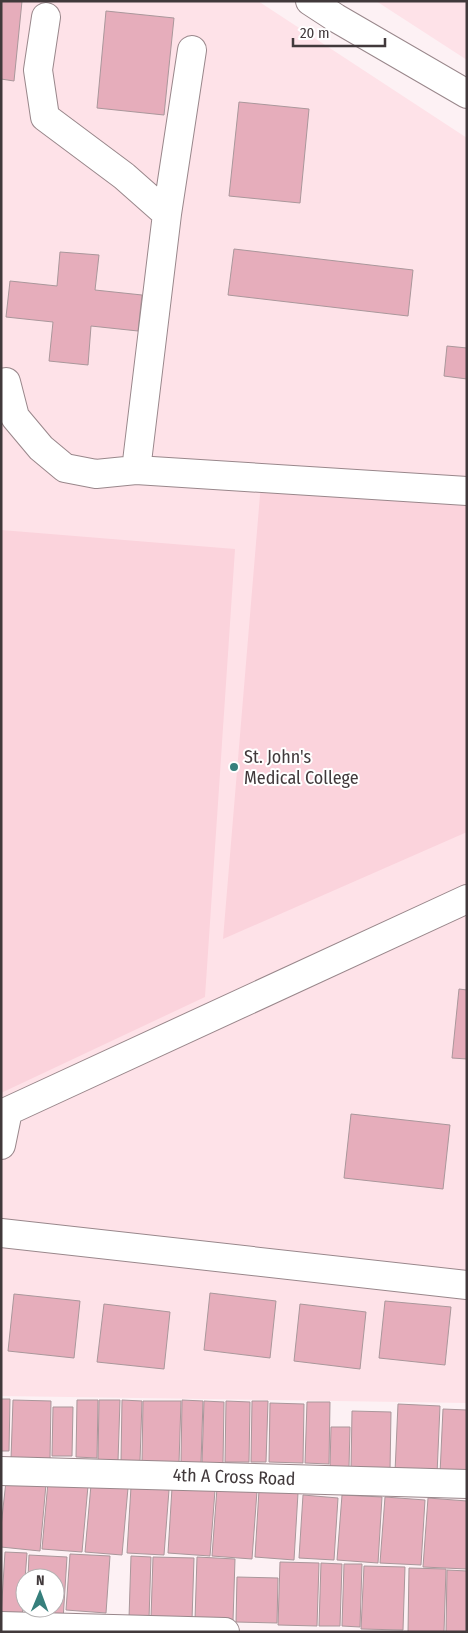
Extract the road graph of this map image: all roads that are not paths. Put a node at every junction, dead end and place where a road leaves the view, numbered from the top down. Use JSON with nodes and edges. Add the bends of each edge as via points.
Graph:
{"nodes":[{"id":1,"x":310,"y":1,"type":"edge"},
{"id":2,"x":340,"y":10,"type":"edge"},
{"id":3,"x":46,"y":18,"type":"dead end"},
{"id":4,"x":192,"y":50,"type":"dead end"},
{"id":5,"x":467,"y":94,"type":"edge"},
{"id":6,"x":167,"y":214,"type":"junction"},
{"id":7,"x":6,"y":382,"type":"dead end"},
{"id":8,"x":136,"y":470,"type":"junction"},
{"id":9,"x":467,"y":491,"type":"edge"},
{"id":10,"x":467,"y":900,"type":"edge"},
{"id":11,"x":1,"y":1145,"type":"edge"},
{"id":12,"x":1,"y":1234,"type":"edge"},
{"id":13,"x":467,"y":1285,"type":"edge"},
{"id":14,"x":1,"y":1471,"type":"edge"},
{"id":15,"x":467,"y":1484,"type":"edge"},
{"id":16,"x":1,"y":1626,"type":"edge"},
{"id":17,"x":225,"y":1632,"type":"edge"}],
"edges":[{"from":1,"to":2,"type":"street"},
{"from":2,"to":5,"type":"street"},
{"from":3,"to":6,"type":"street","via":[[38,70],[46,117],[124,176]]},
{"from":4,"to":6,"type":"street"},
{"from":6,"to":8,"type":"street"},
{"from":7,"to":8,"type":"street","via":[[14,417],[41,448],[65,468],[96,474]]},
{"from":8,"to":9,"type":"street"},
{"from":10,"to":11,"type":"street","via":[[8,1111]]},
{"from":12,"to":13,"type":"street"},
{"from":14,"to":15,"type":"street","name":"4th A Cross Road"},
{"from":16,"to":17,"type":"street"}]}
